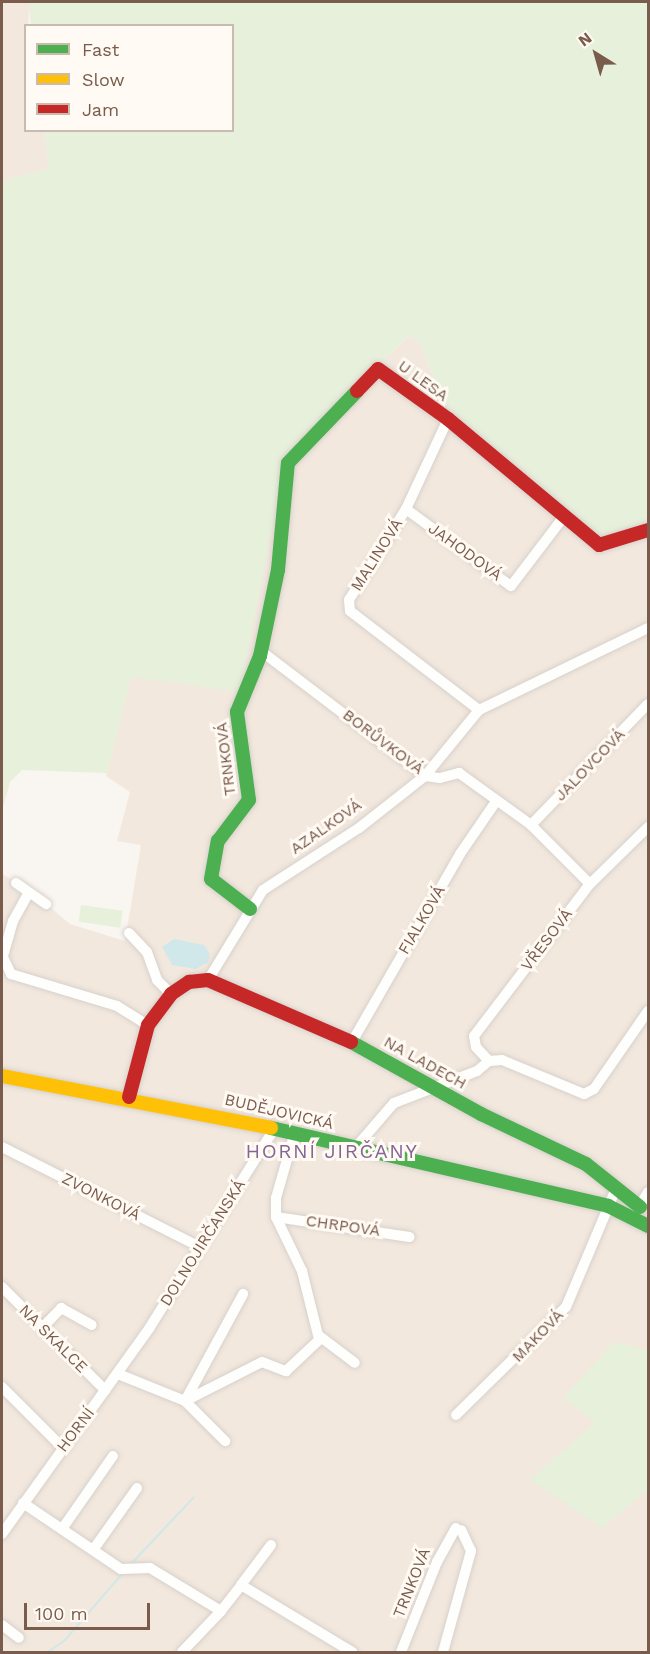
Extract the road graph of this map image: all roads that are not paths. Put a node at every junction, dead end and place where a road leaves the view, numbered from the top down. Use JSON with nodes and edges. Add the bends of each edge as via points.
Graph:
{"nodes":[{"id":1,"x":448,"y":419,"type":"junction"},
{"id":2,"x":406,"y":509,"type":"junction"},
{"id":3,"x":565,"y":515,"type":"junction"},
{"id":4,"x":648,"y":530,"type":"edge"},
{"id":5,"x":648,"y":628,"type":"edge"},
{"id":6,"x":261,"y":651,"type":"junction"},
{"id":7,"x":648,"y":704,"type":"edge"},
{"id":8,"x":479,"y":710,"type":"junction"},
{"id":9,"x":425,"y":776,"type":"junction"},
{"id":10,"x":496,"y":800,"type":"junction"},
{"id":11,"x":531,"y":825,"type":"junction"},
{"id":12,"x":648,"y":827,"type":"edge"},
{"id":13,"x":16,"y":883,"type":"dead end"},
{"id":14,"x":590,"y":884,"type":"junction"},
{"id":15,"x":28,"y":894,"type":"junction"},
{"id":16,"x":46,"y":904,"type":"dead end"},
{"id":17,"x":250,"y":909,"type":"junction"},
{"id":18,"x":129,"y":933,"type":"dead end"},
{"id":19,"x":208,"y":980,"type":"junction"},
{"id":20,"x":171,"y":994,"type":"junction"},
{"id":21,"x":648,"y":1011,"type":"edge"},
{"id":22,"x":148,"y":1025,"type":"junction"},
{"id":23,"x":352,"y":1042,"type":"junction"},
{"id":24,"x":489,"y":1061,"type":"junction"},
{"id":25,"x":2,"y":1076,"type":"edge"},
{"id":26,"x":433,"y":1084,"type":"junction"},
{"id":27,"x":129,"y":1097,"type":"junction"},
{"id":28,"x":274,"y":1128,"type":"junction"},
{"id":29,"x":295,"y":1132,"type":"junction"},
{"id":30,"x":356,"y":1147,"type":"junction"},
{"id":31,"x":2,"y":1148,"type":"edge"},
{"id":32,"x":615,"y":1191,"type":"junction"},
{"id":33,"x":648,"y":1192,"type":"edge"},
{"id":34,"x":608,"y":1206,"type":"junction"},
{"id":35,"x":636,"y":1212,"type":"junction"},
{"id":36,"x":276,"y":1217,"type":"junction"},
{"id":37,"x":648,"y":1226,"type":"edge"},
{"id":38,"x":410,"y":1237,"type":"dead end"},
{"id":39,"x":200,"y":1247,"type":"junction"},
{"id":40,"x":2,"y":1287,"type":"edge"},
{"id":41,"x":243,"y":1294,"type":"dead end"},
{"id":42,"x":92,"y":1325,"type":"dead end"},
{"id":43,"x":150,"y":1327,"type":"joint"},
{"id":44,"x":42,"y":1328,"type":"junction"},
{"id":45,"x":320,"y":1339,"type":"junction"},
{"id":46,"x":355,"y":1363,"type":"dead end"},
{"id":47,"x":118,"y":1374,"type":"junction"},
{"id":48,"x":2,"y":1387,"type":"edge"},
{"id":49,"x":105,"y":1390,"type":"junction"},
{"id":50,"x":185,"y":1401,"type":"junction"},
{"id":51,"x":456,"y":1415,"type":"dead end"},
{"id":52,"x":225,"y":1441,"type":"dead end"},
{"id":53,"x":62,"y":1447,"type":"junction"},
{"id":54,"x":113,"y":1456,"type":"dead end"},
{"id":55,"x":138,"y":1488,"type":"dead end"},
{"id":56,"x":23,"y":1503,"type":"junction"},
{"id":57,"x":3,"y":1527,"type":"edge"},
{"id":58,"x":62,"y":1529,"type":"junction"},
{"id":59,"x":271,"y":1545,"type":"dead end"},
{"id":60,"x":93,"y":1550,"type":"junction"},
{"id":61,"x":241,"y":1585,"type":"junction"},
{"id":62,"x":221,"y":1611,"type":"junction"},
{"id":63,"x":2,"y":1625,"type":"edge"},
{"id":64,"x":19,"y":1638,"type":"dead end"},
{"id":65,"x":182,"y":1653,"type":"edge"},
{"id":66,"x":352,"y":1653,"type":"edge"},
{"id":67,"x":401,"y":1653,"type":"edge"},
{"id":68,"x":443,"y":1653,"type":"edge"}],
"edges":[{"from":1,"to":2,"type":"street","name":"MALINOVÁ"},
{"from":1,"to":3,"type":"street","name":"U LESA"},
{"from":1,"to":6,"type":"street","name":"U LESA","via":[[378,369],[288,463],[278,570]]},
{"from":2,"to":3,"type":"street","name":"JAHODOVÁ","via":[[511,586]]},
{"from":2,"to":8,"type":"street","name":"MALINOVÁ","via":[[349,600],[350,611]]},
{"from":3,"to":4,"type":"street","name":"U LESA","via":[[599,545]]},
{"from":5,"to":8,"type":"street","name":"AZALKOVÁ"},
{"from":6,"to":9,"type":"street","name":"BORŮVKOVÁ"},
{"from":6,"to":17,"type":"street","name":"TRNKOVÁ","via":[[237,711],[249,800],[218,841],[211,879]]},
{"from":7,"to":11,"type":"street","name":"JALOVCOVÁ"},
{"from":8,"to":9,"type":"street","name":"AZALKOVÁ"},
{"from":9,"to":10,"type":"street","name":"BORŮVKOVÁ","via":[[459,773]]},
{"from":9,"to":17,"type":"street","name":"AZALKOVÁ","via":[[359,828],[263,890]]},
{"from":10,"to":11,"type":"street","name":"BORŮVKOVÁ"},
{"from":10,"to":23,"type":"street","name":"FIALKOVÁ","via":[[460,854]]},
{"from":11,"to":14,"type":"street","name":"BORŮVKOVÁ"},
{"from":12,"to":14,"type":"street","name":"VŘESOVÁ"},
{"from":13,"to":15,"type":"street"},
{"from":14,"to":24,"type":"street","name":"VŘESOVÁ","via":[[474,1035],[476,1047]]},
{"from":15,"to":16,"type":"street"},
{"from":15,"to":22,"type":"street","via":[[13,921],[3,957],[11,974],[117,1006]]},
{"from":17,"to":19,"type":"street","name":"AZALKOVÁ"},
{"from":18,"to":20,"type":"street","via":[[147,952],[157,980]]},
{"from":19,"to":20,"type":"street","via":[[189,982]]},
{"from":19,"to":23,"type":"street","name":"NA LADECH"},
{"from":20,"to":22,"type":"street"},
{"from":21,"to":24,"type":"street","via":[[594,1089],[584,1094],[502,1060]]},
{"from":22,"to":27,"type":"street"},
{"from":23,"to":26,"type":"street","name":"NA LADECH"},
{"from":24,"to":26,"type":"street","via":[[477,1071]]},
{"from":25,"to":27,"type":"street","name":"BUDĚJOVICKÁ"},
{"from":26,"to":30,"type":"street","via":[[394,1103]]},
{"from":26,"to":32,"type":"street","name":"NA LADECH","via":[[481,1114],[586,1164]]},
{"from":27,"to":28,"type":"street","name":"BUDĚJOVICKÁ"},
{"from":28,"to":29,"type":"street","name":"BUDĚJOVICKÁ"},
{"from":28,"to":39,"type":"street","name":"DOLNOJIRČANSKÁ"},
{"from":29,"to":30,"type":"street","name":"BUDĚJOVICKÁ"},
{"from":29,"to":36,"type":"street","via":[[276,1198]]},
{"from":30,"to":34,"type":"street","name":"BUDĚJOVICKÁ"},
{"from":31,"to":39,"type":"street","name":"ZVONKOVÁ"},
{"from":32,"to":34,"type":"street"},
{"from":32,"to":35,"type":"street","name":"NA LADECH"},
{"from":33,"to":35,"type":"street"},
{"from":34,"to":35,"type":"street","name":"BUDĚJOVICKÁ"},
{"from":34,"to":51,"type":"street","name":"MAKOVÁ","via":[[566,1308]]},
{"from":35,"to":37,"type":"street","name":"BUDĚJOVICKÁ"},
{"from":36,"to":38,"type":"street","name":"CHRPOVÁ"},
{"from":36,"to":45,"type":"street","via":[[302,1271]]},
{"from":39,"to":43,"type":"street","name":"DOLNOJIRČANSKÁ"},
{"from":40,"to":44,"type":"street","name":"NA SKALCE"},
{"from":41,"to":50,"type":"street"},
{"from":42,"to":44,"type":"street","via":[[61,1308]]},
{"from":43,"to":47,"type":"street","name":"HORNÍ"},
{"from":44,"to":49,"type":"street","name":"NA SKALCE"},
{"from":45,"to":46,"type":"street"},
{"from":45,"to":50,"type":"street","via":[[286,1371],[262,1362]]},
{"from":47,"to":49,"type":"street","name":"HORNÍ"},
{"from":47,"to":50,"type":"street"},
{"from":48,"to":53,"type":"street"},
{"from":49,"to":53,"type":"street","name":"HORNÍ"},
{"from":50,"to":52,"type":"street"},
{"from":53,"to":56,"type":"street","name":"HORNÍ"},
{"from":54,"to":58,"type":"street"},
{"from":55,"to":60,"type":"street"},
{"from":56,"to":57,"type":"street","name":"HORNÍ"},
{"from":56,"to":58,"type":"street"},
{"from":58,"to":60,"type":"street"},
{"from":59,"to":61,"type":"street"},
{"from":60,"to":62,"type":"street","via":[[124,1570],[150,1568]]},
{"from":61,"to":62,"type":"street"},
{"from":61,"to":66,"type":"street"},
{"from":62,"to":65,"type":"street"},
{"from":63,"to":64,"type":"street"},
{"from":67,"to":68,"type":"street","name":"TRNKOVÁ","via":[[437,1562],[459,1529],[471,1551]]}]}
